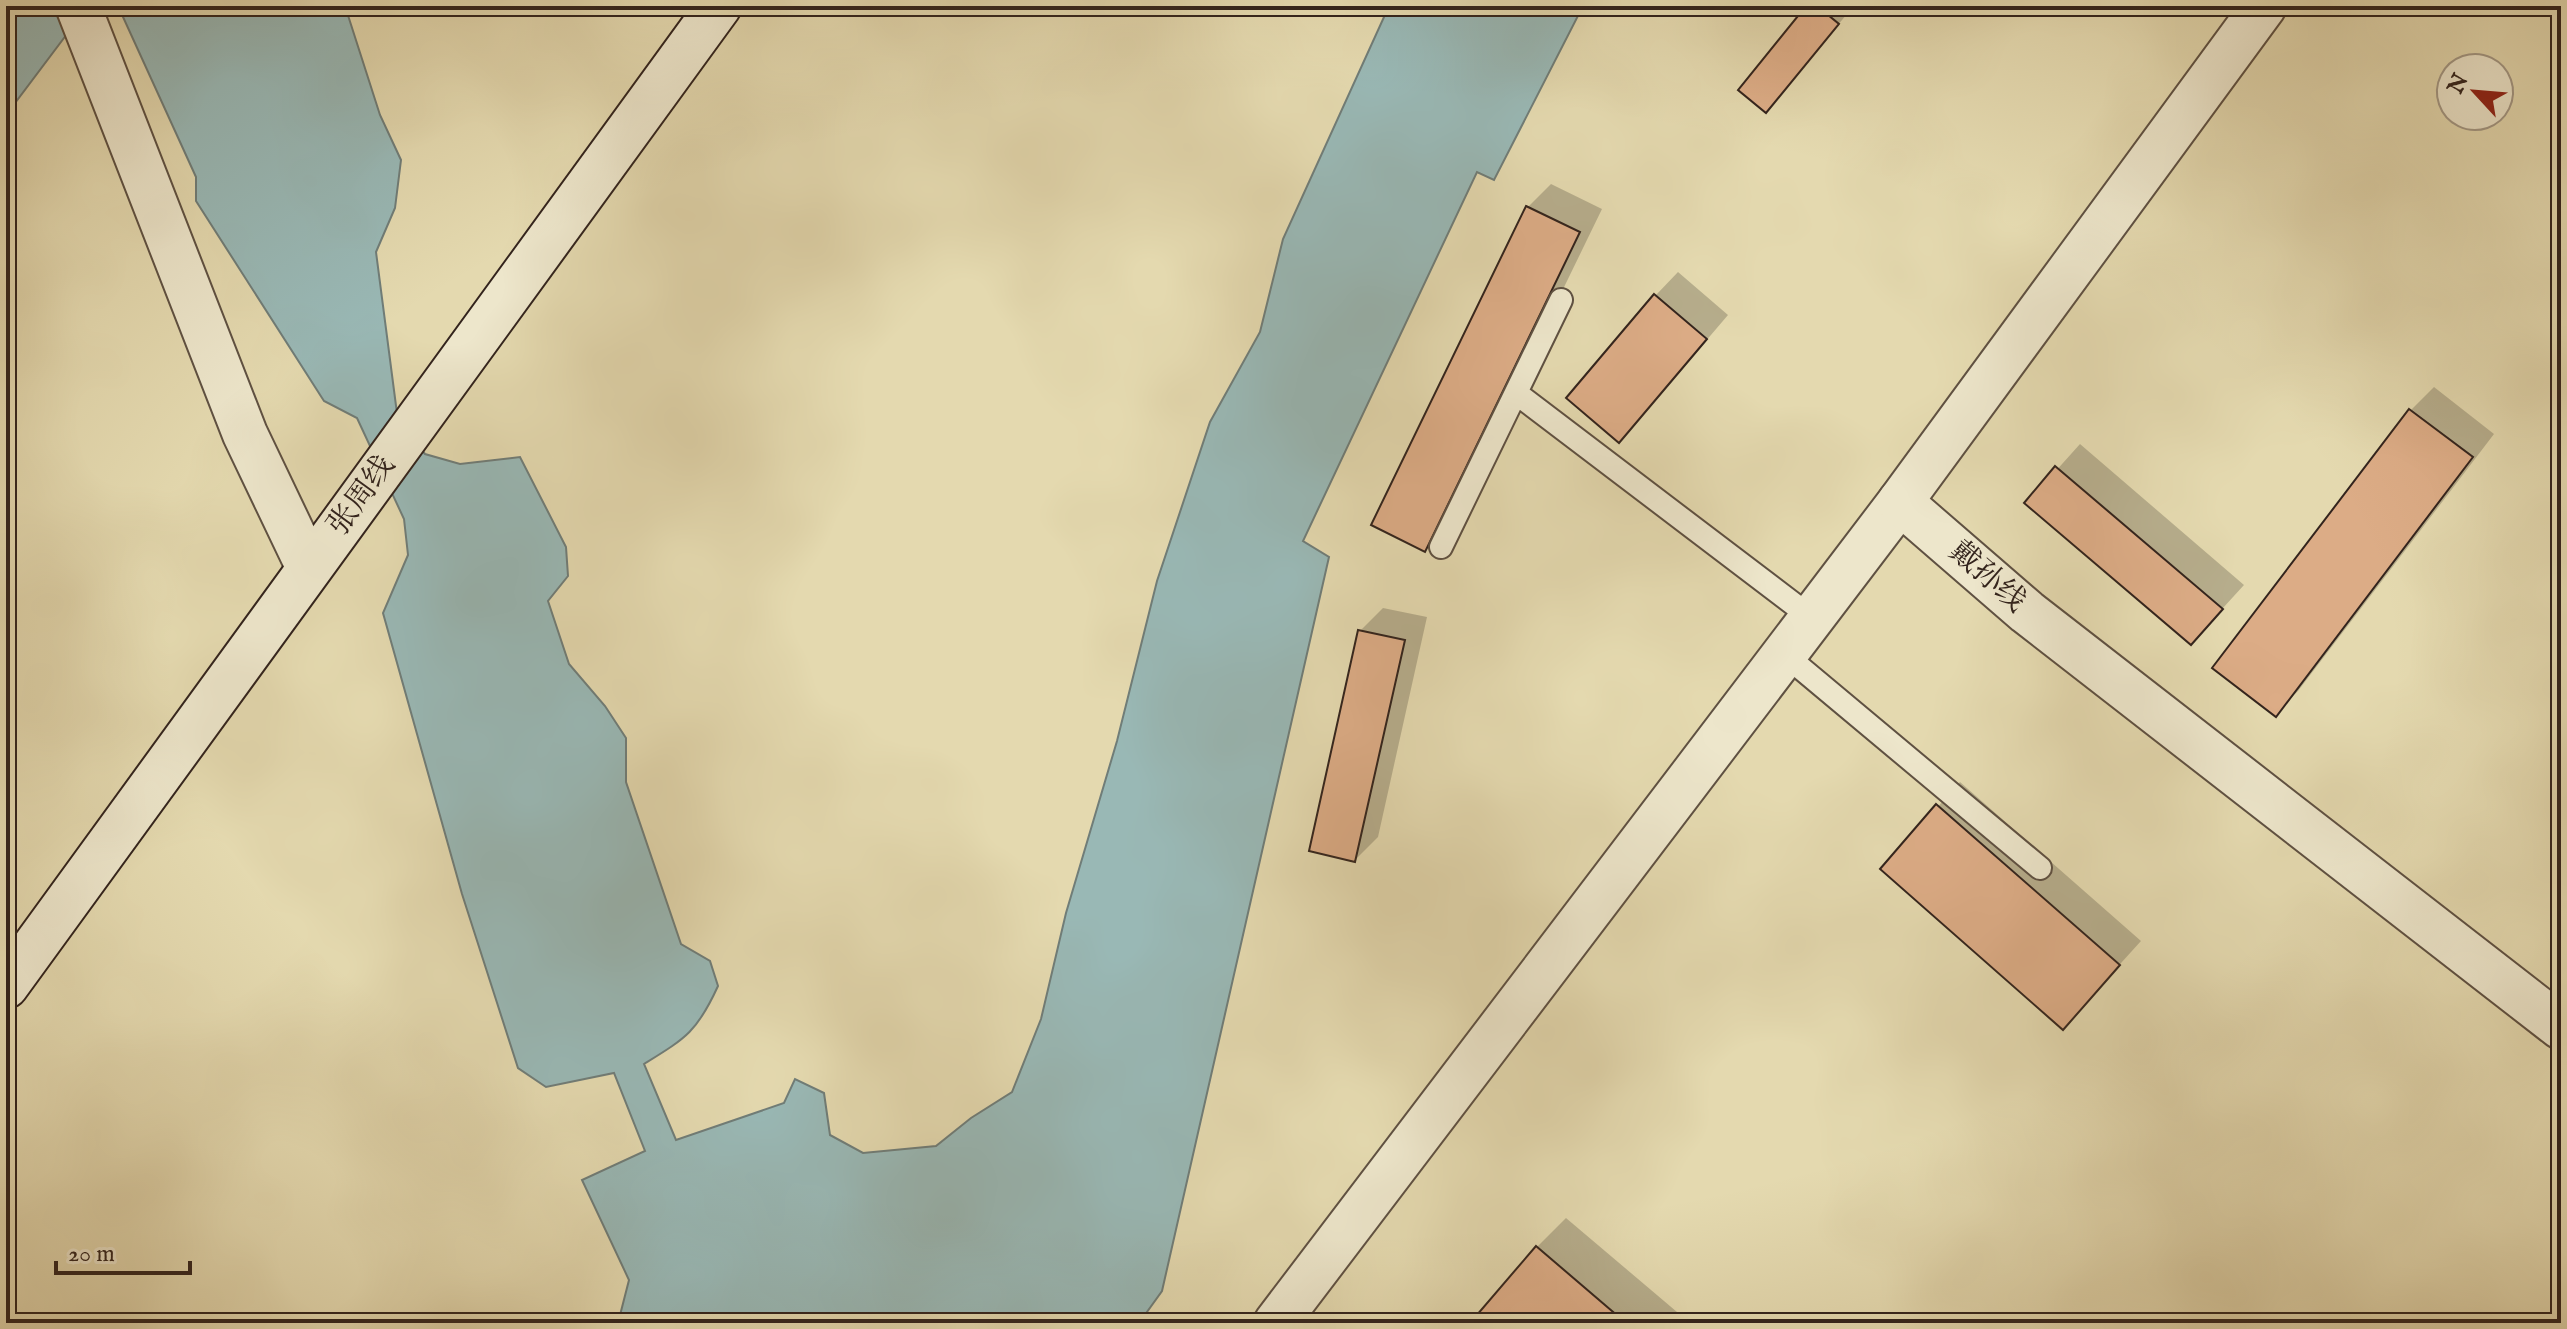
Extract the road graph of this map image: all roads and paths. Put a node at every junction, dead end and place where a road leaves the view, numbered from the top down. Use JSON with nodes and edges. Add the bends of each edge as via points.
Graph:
{"nodes":[{"id":1,"x":78,"y":6,"type":"edge"},
{"id":2,"x":719,"y":6,"type":"edge"},
{"id":3,"x":2264,"y":6,"type":"edge"},
{"id":4,"x":1561,"y":300,"type":"dead end"},
{"id":5,"x":1516,"y":393,"type":"junction"},
{"id":6,"x":1900,"y":502,"type":"junction"},
{"id":7,"x":1441,"y":547,"type":"dead end"},
{"id":8,"x":309,"y":568,"type":"junction"},
{"id":9,"x":1812,"y":618,"type":"junction"},
{"id":10,"x":1784,"y":654,"type":"junction"},
{"id":11,"x":2040,"y":868,"type":"dead end"},
{"id":12,"x":6,"y":986,"type":"edge"},
{"id":13,"x":2561,"y":1027,"type":"edge"},
{"id":14,"x":1276,"y":1323,"type":"edge"}],
"edges":[{"from":1,"to":8,"type":"street","via":[[245,434]]},
{"from":2,"to":8,"type":"street","name":"张周线"},
{"from":3,"to":6,"type":"street"},
{"from":4,"to":5,"type":"lane"},
{"from":5,"to":7,"type":"lane"},
{"from":5,"to":9,"type":"lane"},
{"from":6,"to":9,"type":"street"},
{"from":6,"to":13,"type":"street","name":"戴孙线","via":[[2027,612]]},
{"from":8,"to":12,"type":"street","name":"张周线"},
{"from":9,"to":10,"type":"street"},
{"from":10,"to":11,"type":"lane"},
{"from":10,"to":14,"type":"street"}]}
